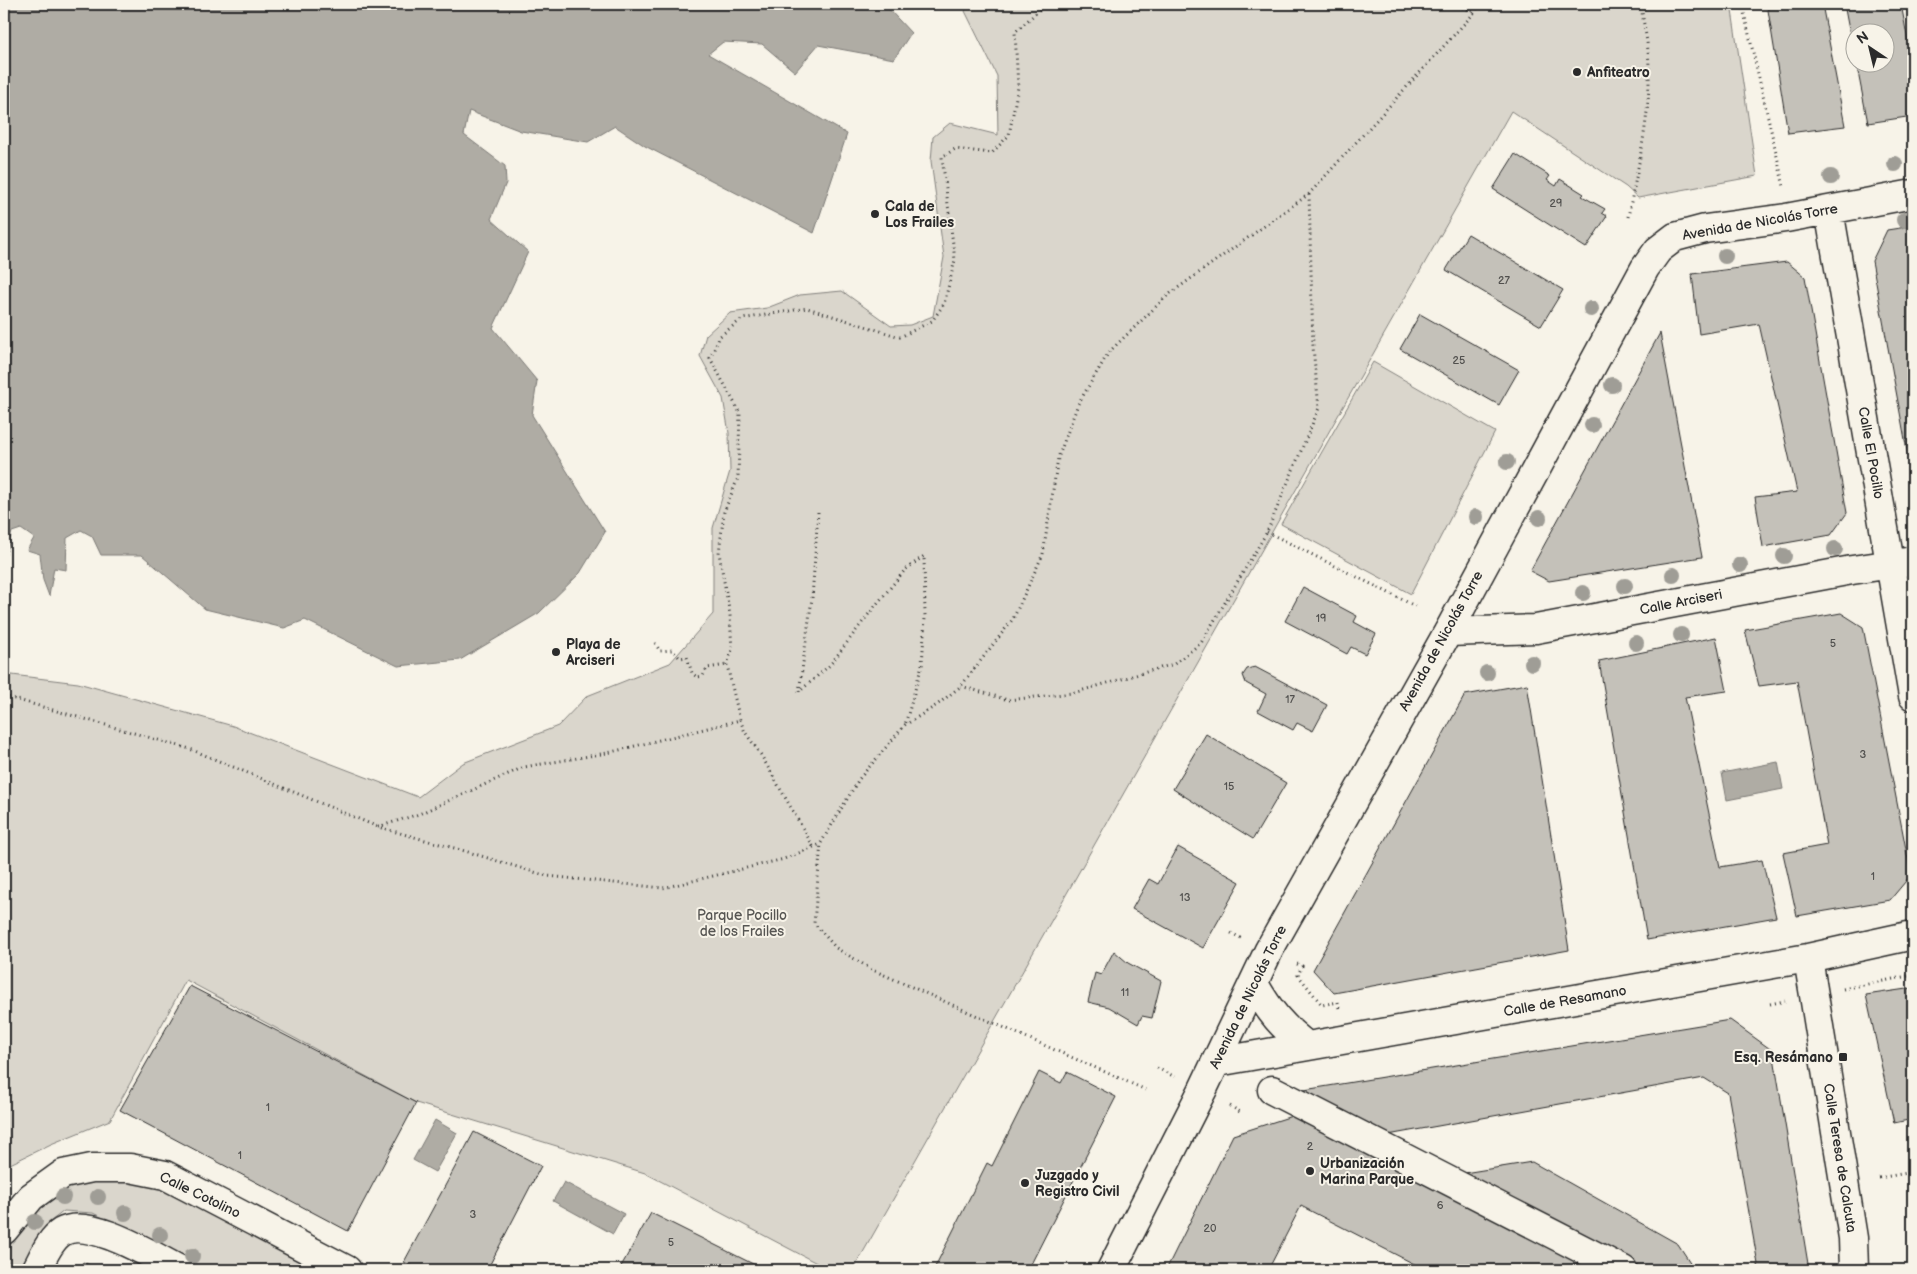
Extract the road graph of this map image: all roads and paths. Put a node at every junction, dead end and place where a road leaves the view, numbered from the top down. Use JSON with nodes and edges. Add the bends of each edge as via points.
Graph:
{"nodes":[{"id":1,"x":1046,"y":4,"type":"edge"},
{"id":2,"x":1139,"y":4,"type":"edge"},
{"id":3,"x":1164,"y":4,"type":"edge"},
{"id":4,"x":1453,"y":4,"type":"edge"},
{"id":5,"x":1480,"y":4,"type":"edge"},
{"id":6,"x":1639,"y":4,"type":"edge"},
{"id":7,"x":1742,"y":4,"type":"edge"},
{"id":8,"x":1475,"y":12,"type":"junction"},
{"id":9,"x":1309,"y":194,"type":"junction"},
{"id":10,"x":1913,"y":194,"type":"edge"},
{"id":11,"x":1829,"y":210,"type":"junction"},
{"id":12,"x":1628,"y":217,"type":"dead end"},
{"id":13,"x":1786,"y":218,"type":"junction"},
{"id":14,"x":818,"y":512,"type":"dead end"},
{"id":15,"x":1266,"y":532,"type":"junction"},
{"id":16,"x":1902,"y":563,"type":"edge"},
{"id":17,"x":1415,"y":606,"type":"dead end"},
{"id":18,"x":1448,"y":632,"type":"junction"},
{"id":19,"x":656,"y":643,"type":"dead end"},
{"id":20,"x":727,"y":664,"type":"junction"},
{"id":21,"x":961,"y":686,"type":"junction"},
{"id":22,"x":4,"y":696,"type":"edge"},
{"id":23,"x":1913,"y":696,"type":"edge"},
{"id":24,"x":740,"y":720,"type":"junction"},
{"id":25,"x":905,"y":726,"type":"junction"},
{"id":26,"x":378,"y":827,"type":"junction"},
{"id":27,"x":822,"y":843,"type":"junction"},
{"id":28,"x":814,"y":848,"type":"junction"},
{"id":29,"x":1231,"y":933,"type":"dead end"},
{"id":30,"x":1913,"y":935,"type":"edge"},
{"id":31,"x":1269,"y":950,"type":"junction"},
{"id":32,"x":1808,"y":958,"type":"junction"},
{"id":33,"x":1254,"y":984,"type":"junction"},
{"id":34,"x":1343,"y":1040,"type":"junction"},
{"id":35,"x":1306,"y":1046,"type":"junction"},
{"id":36,"x":1217,"y":1062,"type":"junction"},
{"id":37,"x":1146,"y":1090,"type":"dead end"},
{"id":38,"x":1272,"y":1090,"type":"dead end"},
{"id":39,"x":1913,"y":1172,"type":"edge"},
{"id":40,"x":1879,"y":1178,"type":"dead end"},
{"id":41,"x":4,"y":1230,"type":"edge"},
{"id":42,"x":36,"y":1270,"type":"edge"},
{"id":43,"x":180,"y":1270,"type":"edge"},
{"id":44,"x":347,"y":1270,"type":"edge"},
{"id":45,"x":1111,"y":1270,"type":"edge"},
{"id":46,"x":1622,"y":1270,"type":"edge"},
{"id":47,"x":1854,"y":1270,"type":"edge"}],
"edges":[{"from":1,"to":20,"type":"path","via":[[1015,32],[1018,87],[1009,135],[992,153],[955,149],[942,157],[955,260],[944,304],[932,321],[900,337],[807,308],[742,319],[720,336],[710,358],[740,413],[738,478],[724,512],[719,553],[730,615],[732,650]]},
{"from":2,"to":3,"type":"path","via":[[1162,8]]},
{"from":4,"to":8,"type":"path"},
{"from":5,"to":8,"type":"path"},
{"from":6,"to":12,"type":"path","via":[[1649,49],[1649,92],[1642,150]]},
{"from":7,"to":13,"type":"path","via":[[1783,181]]},
{"from":8,"to":9,"type":"path"},
{"from":9,"to":15,"type":"path","via":[[1313,347],[1319,408]]},
{"from":9,"to":21,"type":"path","via":[[1168,295],[1109,352],[1078,404],[1058,458],[1043,554],[1013,620]]},
{"from":10,"to":11,"type":"street","name":"Avenida de Nicolás Torre"},
{"from":11,"to":13,"type":"street","name":"Avenida de Nicolás Torre"},
{"from":11,"to":16,"type":"street","name":"Calle El Pocillo"},
{"from":13,"to":18,"type":"street","name":"Avenida de Nicolás Torre","via":[[1705,229],[1676,237],[1658,250],[1645,268]]},
{"from":14,"to":25,"type":"path","via":[[812,598],[799,692],[830,665],[905,570],[924,556],[926,618],[922,665]]},
{"from":15,"to":17,"type":"path"},
{"from":15,"to":21,"type":"path","via":[[1200,643],[1174,664],[1073,693],[1008,700]]},
{"from":16,"to":18,"type":"street","name":"Calle Arciseri","via":[[1536,629]]},
{"from":16,"to":23,"type":"street","name":"Calle El Pocillo"},
{"from":18,"to":31,"type":"street","name":"Avenida de Nicolás Torre"},
{"from":19,"to":20,"type":"path","via":[[660,651],[672,650],[680,658],[687,657],[692,673],[697,677],[702,676],[707,668]]},
{"from":20,"to":24,"type":"path"},
{"from":21,"to":25,"type":"path"},
{"from":22,"to":26,"type":"path","via":[[190,749]]},
{"from":24,"to":26,"type":"path","via":[[607,754],[524,767],[419,814]]},
{"from":24,"to":28,"type":"path"},
{"from":25,"to":27,"type":"path","via":[[860,779]]},
{"from":26,"to":28,"type":"path","via":[[546,876],[663,888],[784,860]]},
{"from":27,"to":28,"type":"path"},
{"from":27,"to":37,"type":"path","via":[[814,923],[836,948],[872,970]]},
{"from":29,"to":31,"type":"path"},
{"from":30,"to":32,"type":"street","name":"Calle de Resamano"},
{"from":31,"to":33,"type":"street","name":"Avenida de Nicolás Torre"},
{"from":31,"to":34,"type":"path","via":[[1302,966],[1298,975],[1322,1004],[1338,1002]]},
{"from":32,"to":34,"type":"street","name":"Calle de Resamano"},
{"from":32,"to":47,"type":"street","name":"Calle Teresa de Calcuta","via":[[1853,1238]]},
{"from":33,"to":35,"type":"street","via":[[1268,1009]]},
{"from":33,"to":36,"type":"street","name":"Avenida de Nicolás Torre"},
{"from":34,"to":35,"type":"street","name":"Calle de Resamano"},
{"from":35,"to":36,"type":"street","name":"Calle de Resamano"},
{"from":36,"to":45,"type":"street","name":"Avenida de Nicolás Torre"},
{"from":38,"to":46,"type":"street"},
{"from":39,"to":40,"type":"path"},
{"from":41,"to":44,"type":"street","name":"Calle Cotolino","via":[[31,1197],[63,1174],[92,1168],[130,1168],[165,1175]]},
{"from":42,"to":43,"type":"street","via":[[50,1245],[63,1232],[83,1228],[110,1235]]}]}
